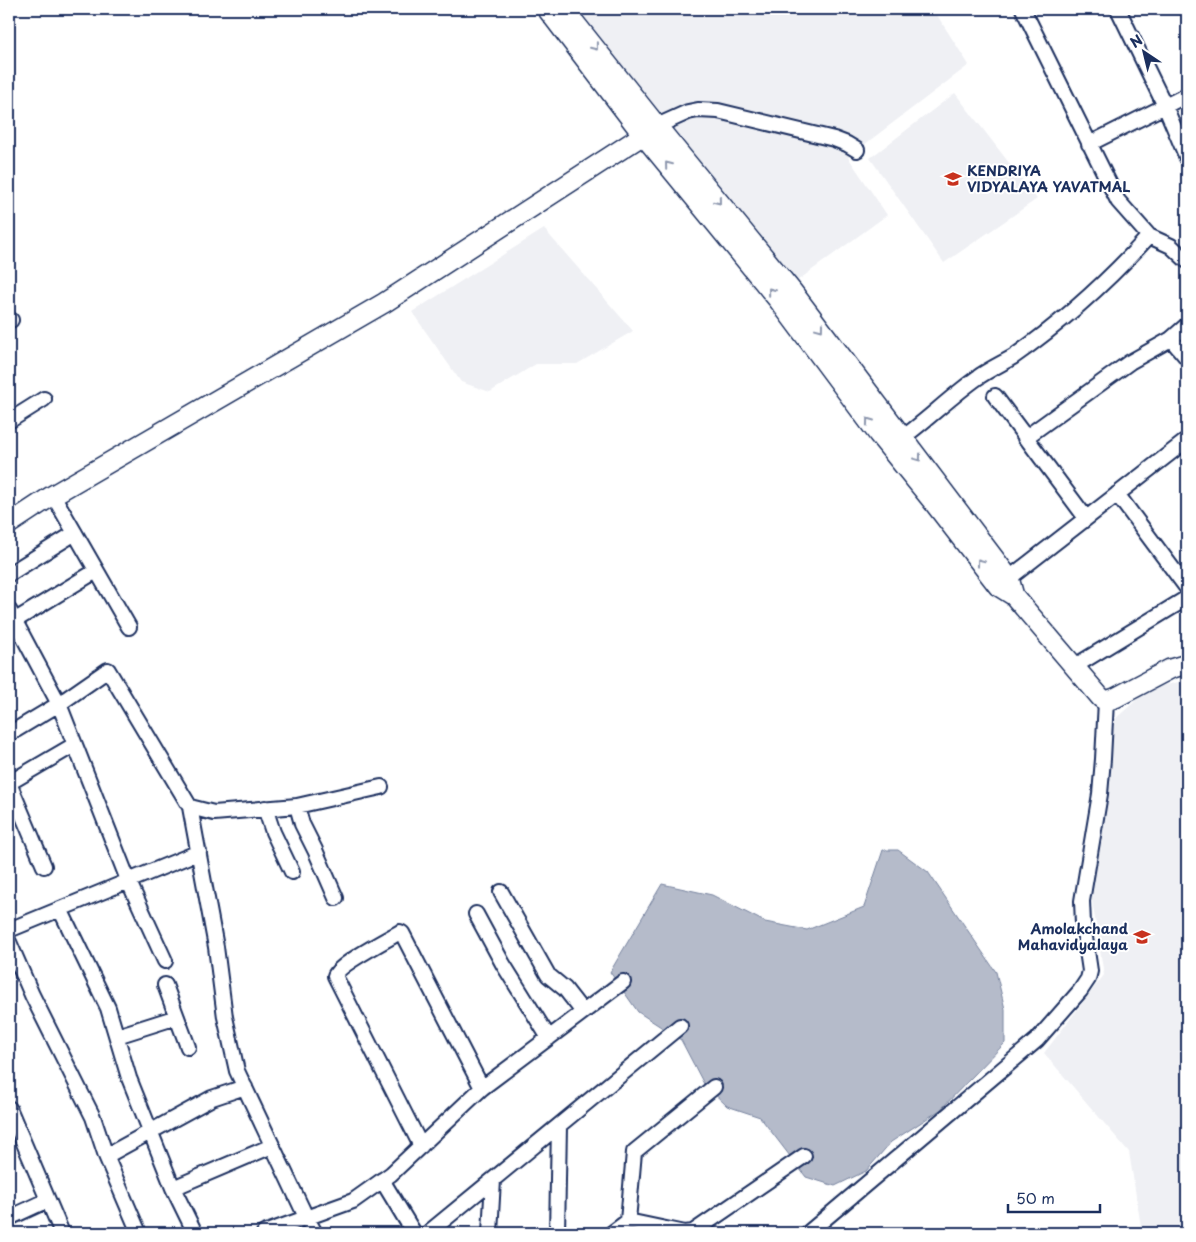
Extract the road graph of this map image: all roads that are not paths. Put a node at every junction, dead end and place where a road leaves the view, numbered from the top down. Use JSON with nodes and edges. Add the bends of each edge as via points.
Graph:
{"nodes":[{"id":1,"x":547,"y":9,"type":"edge"},
{"id":2,"x":564,"y":9,"type":"edge"},
{"id":3,"x":1023,"y":9,"type":"edge"},
{"id":4,"x":1118,"y":9,"type":"edge"},
{"id":5,"x":1187,"y":95,"type":"edge"},
{"id":6,"x":1165,"y":106,"type":"junction"},
{"id":7,"x":650,"y":130,"type":"junction"},
{"id":8,"x":1089,"y":144,"type":"junction"},
{"id":9,"x":857,"y":150,"type":"dead end"},
{"id":10,"x":1187,"y":158,"type":"edge"},
{"id":11,"x":1149,"y":236,"type":"junction"},
{"id":12,"x":1187,"y":261,"type":"edge"},
{"id":13,"x":1187,"y":325,"type":"edge"},
{"id":14,"x":1171,"y":339,"type":"junction"},
{"id":15,"x":1187,"y":358,"type":"edge"},
{"id":16,"x":995,"y":396,"type":"dead end"},
{"id":17,"x":44,"y":399,"type":"dead end"},
{"id":18,"x":9,"y":421,"type":"edge"},
{"id":19,"x":1025,"y":438,"type":"junction"},
{"id":20,"x":1187,"y":440,"type":"edge"},
{"id":21,"x":896,"y":443,"type":"junction"},
{"id":22,"x":1117,"y":494,"type":"junction"},
{"id":23,"x":53,"y":495,"type":"junction"},
{"id":24,"x":1086,"y":518,"type":"junction"},
{"id":25,"x":9,"y":524,"type":"edge"},
{"id":26,"x":75,"y":533,"type":"junction"},
{"id":27,"x":96,"y":571,"type":"junction"},
{"id":28,"x":9,"y":574,"type":"edge"},
{"id":29,"x":1004,"y":582,"type":"junction"},
{"id":30,"x":1187,"y":588,"type":"edge"},
{"id":31,"x":1187,"y":598,"type":"edge"},
{"id":32,"x":12,"y":616,"type":"edge"},
{"id":33,"x":129,"y":627,"type":"dead end"},
{"id":34,"x":1187,"y":664,"type":"edge"},
{"id":35,"x":1075,"y":666,"type":"junction"},
{"id":36,"x":1106,"y":701,"type":"junction"},
{"id":37,"x":59,"y":704,"type":"junction"},
{"id":38,"x":9,"y":734,"type":"edge"},
{"id":39,"x":74,"y":745,"type":"junction"},
{"id":40,"x":9,"y":783,"type":"edge"},
{"id":41,"x":381,"y":787,"type":"dead end"},
{"id":42,"x":297,"y":806,"type":"junction"},
{"id":43,"x":190,"y":807,"type":"junction"},
{"id":44,"x":265,"y":808,"type":"junction"},
{"id":45,"x":199,"y":852,"type":"junction"},
{"id":46,"x":44,"y":866,"type":"dead end"},
{"id":47,"x":292,"y":872,"type":"dead end"},
{"id":48,"x":128,"y":880,"type":"junction"},
{"id":49,"x":501,"y":892,"type":"dead end"},
{"id":50,"x":336,"y":898,"type":"dead end"},
{"id":51,"x":60,"y":909,"type":"junction"},
{"id":52,"x":476,"y":914,"type":"dead end"},
{"id":53,"x":9,"y":930,"type":"edge"},
{"id":54,"x":9,"y":942,"type":"edge"},
{"id":55,"x":164,"y":961,"type":"dead end"},
{"id":56,"x":623,"y":982,"type":"dead end"},
{"id":57,"x":165,"y":985,"type":"dead end"},
{"id":58,"x":583,"y":1012,"type":"junction"},
{"id":59,"x":177,"y":1017,"type":"junction"},
{"id":60,"x":680,"y":1026,"type":"dead end"},
{"id":61,"x":117,"y":1036,"type":"junction"},
{"id":62,"x":548,"y":1038,"type":"junction"},
{"id":63,"x":188,"y":1047,"type":"dead end"},
{"id":64,"x":245,"y":1087,"type":"junction"},
{"id":65,"x":714,"y":1087,"type":"dead end"},
{"id":66,"x":482,"y":1088,"type":"junction"},
{"id":67,"x":9,"y":1108,"type":"edge"},
{"id":68,"x":559,"y":1126,"type":"junction"},
{"id":69,"x":151,"y":1132,"type":"junction"},
{"id":70,"x":272,"y":1146,"type":"junction"},
{"id":71,"x":421,"y":1146,"type":"junction"},
{"id":72,"x":106,"y":1156,"type":"junction"},
{"id":73,"x":804,"y":1156,"type":"dead end"},
{"id":74,"x":382,"y":1180,"type":"junction"},
{"id":75,"x":493,"y":1180,"type":"junction"},
{"id":76,"x":174,"y":1188,"type":"junction"},
{"id":77,"x":48,"y":1200,"type":"junction"},
{"id":78,"x":306,"y":1217,"type":"junction"},
{"id":79,"x":9,"y":1218,"type":"edge"},
{"id":80,"x":628,"y":1221,"type":"junction"},
{"id":81,"x":62,"y":1233,"type":"edge"},
{"id":82,"x":139,"y":1233,"type":"edge"},
{"id":83,"x":195,"y":1233,"type":"edge"},
{"id":84,"x":264,"y":1233,"type":"edge"},
{"id":85,"x":315,"y":1233,"type":"edge"},
{"id":86,"x":414,"y":1233,"type":"edge"},
{"id":87,"x":428,"y":1233,"type":"edge"},
{"id":88,"x":490,"y":1233,"type":"edge"},
{"id":89,"x":557,"y":1233,"type":"edge"},
{"id":90,"x":612,"y":1233,"type":"edge"},
{"id":91,"x":808,"y":1233,"type":"edge"}],
"edges":[{"from":1,"to":7,"type":"street"},
{"from":2,"to":7,"type":"street","one_way":true},
{"from":3,"to":8,"type":"street"},
{"from":4,"to":6,"type":"street"},
{"from":5,"to":6,"type":"street"},
{"from":6,"to":8,"type":"street"},
{"from":6,"to":10,"type":"street"},
{"from":7,"to":9,"type":"street","via":[[688,112],[718,111],[834,139]]},
{"from":7,"to":21,"type":"street","via":[[779,301]]},
{"from":7,"to":23,"type":"street","via":[[384,303]]},
{"from":8,"to":11,"type":"street","via":[[1118,201]]},
{"from":11,"to":12,"type":"street","via":[[1171,246]]},
{"from":11,"to":21,"type":"street","via":[[1124,264],[1046,333],[977,378]]},
{"from":13,"to":14,"type":"street"},
{"from":14,"to":15,"type":"street"},
{"from":14,"to":19,"type":"street","via":[[1130,362]]},
{"from":16,"to":19,"type":"street"},
{"from":17,"to":18,"type":"street"},
{"from":19,"to":24,"type":"street"},
{"from":20,"to":22,"type":"street"},
{"from":21,"to":29,"type":"street"},
{"from":22,"to":24,"type":"street"},
{"from":22,"to":30,"type":"street"},
{"from":23,"to":25,"type":"street"},
{"from":23,"to":26,"type":"street"},
{"from":24,"to":29,"type":"street"},
{"from":26,"to":27,"type":"street"},
{"from":26,"to":28,"type":"street"},
{"from":27,"to":32,"type":"street"},
{"from":27,"to":33,"type":"street"},
{"from":29,"to":35,"type":"street"},
{"from":31,"to":35,"type":"street"},
{"from":32,"to":37,"type":"street"},
{"from":34,"to":36,"type":"street","via":[[1170,669]]},
{"from":35,"to":36,"type":"street"},
{"from":36,"to":91,"type":"street","via":[[1100,794],[1082,901],[1090,971],[1088,979],[1037,1040]]},
{"from":37,"to":38,"type":"street"},
{"from":37,"to":39,"type":"street"},
{"from":37,"to":43,"type":"street","via":[[108,670]]},
{"from":39,"to":40,"type":"street"},
{"from":39,"to":48,"type":"street"},
{"from":40,"to":46,"type":"street"},
{"from":41,"to":42,"type":"street"},
{"from":42,"to":44,"type":"street"},
{"from":42,"to":50,"type":"street"},
{"from":43,"to":44,"type":"street","via":[[214,813]]},
{"from":43,"to":45,"type":"street"},
{"from":44,"to":47,"type":"street"},
{"from":45,"to":48,"type":"street"},
{"from":45,"to":64,"type":"street","via":[[225,1017],[237,1071]]},
{"from":48,"to":51,"type":"street"},
{"from":48,"to":55,"type":"street"},
{"from":49,"to":58,"type":"street","via":[[548,975],[565,989]]},
{"from":51,"to":53,"type":"street"},
{"from":51,"to":61,"type":"street","via":[[108,1008]]},
{"from":52,"to":62,"type":"street","via":[[502,964]]},
{"from":54,"to":72,"type":"street","via":[[93,1117]]},
{"from":56,"to":58,"type":"street"},
{"from":57,"to":59,"type":"street"},
{"from":58,"to":62,"type":"street"},
{"from":59,"to":61,"type":"street"},
{"from":59,"to":63,"type":"street"},
{"from":60,"to":68,"type":"street"},
{"from":61,"to":69,"type":"street","via":[[129,1078]]},
{"from":62,"to":66,"type":"street"},
{"from":64,"to":69,"type":"street","via":[[212,1098]]},
{"from":64,"to":70,"type":"street"},
{"from":65,"to":80,"type":"street","via":[[634,1152]]},
{"from":66,"to":71,"type":"street"},
{"from":66,"to":71,"type":"street","via":[[402,933],[337,970],[335,976]]},
{"from":67,"to":77,"type":"street"},
{"from":68,"to":75,"type":"street"},
{"from":68,"to":89,"type":"street"},
{"from":69,"to":72,"type":"street"},
{"from":69,"to":76,"type":"street"},
{"from":70,"to":76,"type":"street"},
{"from":70,"to":78,"type":"street"},
{"from":71,"to":74,"type":"street"},
{"from":72,"to":82,"type":"street"},
{"from":73,"to":80,"type":"street","via":[[693,1232]]},
{"from":74,"to":78,"type":"street","via":[[353,1201]]},
{"from":74,"to":86,"type":"street"},
{"from":75,"to":87,"type":"street"},
{"from":75,"to":88,"type":"street"},
{"from":76,"to":83,"type":"street"},
{"from":77,"to":79,"type":"street"},
{"from":77,"to":81,"type":"street"},
{"from":78,"to":84,"type":"street"},
{"from":78,"to":85,"type":"street"},
{"from":80,"to":90,"type":"street"}]}
